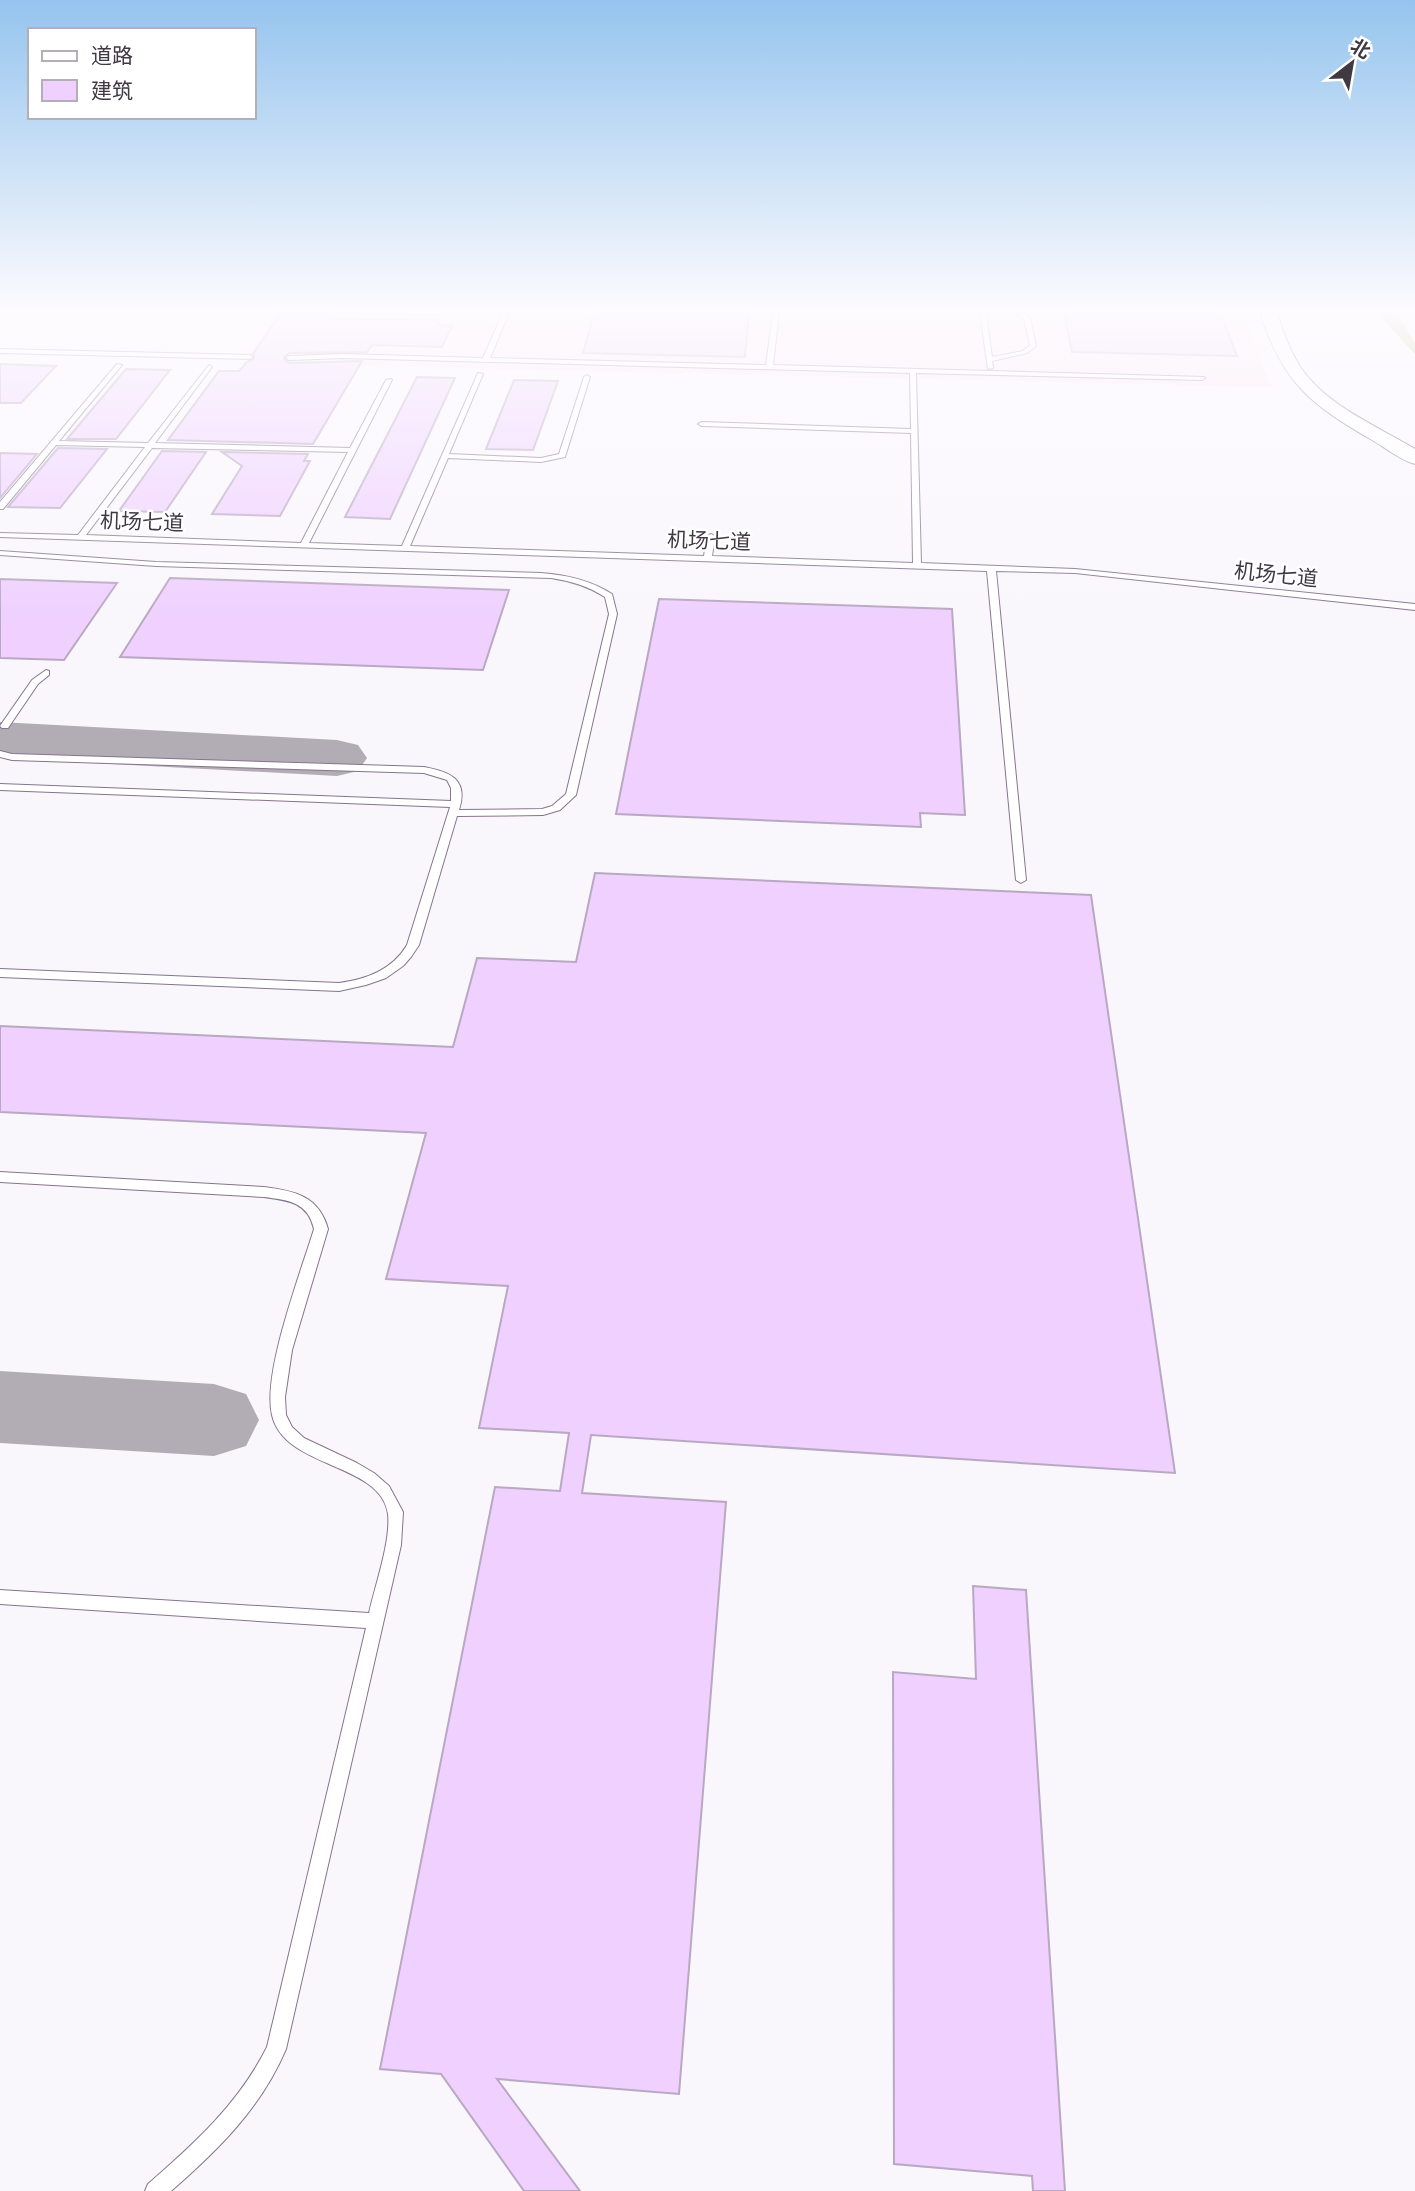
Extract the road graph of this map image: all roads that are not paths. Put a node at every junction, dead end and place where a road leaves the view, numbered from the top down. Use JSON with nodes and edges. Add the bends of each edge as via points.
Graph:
{"nodes":[{"id":1,"x":77,"y":415,"type":"edge"},
{"id":2,"x":173,"y":415,"type":"edge"},
{"id":3,"x":370,"y":415,"type":"edge"},
{"id":4,"x":462,"y":415,"type":"edge"},
{"id":5,"x":575,"y":415,"type":"edge"},
{"id":6,"x":914,"y":415,"type":"edge"},
{"id":7,"x":1348,"y":415,"type":"edge"},
{"id":8,"x":1366,"y":415,"type":"edge"},
{"id":9,"x":702,"y":424,"type":"dead end"},
{"id":10,"x":915,"y":431,"type":"junction"},
{"id":11,"x":54,"y":443,"type":"junction"},
{"id":12,"x":150,"y":445,"type":"junction"},
{"id":13,"x":1415,"y":446,"type":"edge"},
{"id":14,"x":352,"y":450,"type":"junction"},
{"id":15,"x":444,"y":456,"type":"junction"},
{"id":16,"x":1415,"y":458,"type":"edge"},
{"id":17,"x":0,"y":507,"type":"edge"},
{"id":18,"x":0,"y":535,"type":"edge"},
{"id":19,"x":711,"y":536,"type":"dead end"},
{"id":20,"x":80,"y":538,"type":"junction"},
{"id":21,"x":303,"y":546,"type":"junction"},
{"id":22,"x":405,"y":549,"type":"junction"},
{"id":23,"x":0,"y":553,"type":"edge"},
{"id":24,"x":708,"y":558,"type":"junction"},
{"id":25,"x":917,"y":564,"type":"junction"},
{"id":26,"x":991,"y":567,"type":"junction"},
{"id":27,"x":1415,"y":607,"type":"edge"},
{"id":28,"x":46,"y":673,"type":"dead end"},
{"id":29,"x":2,"y":729,"type":"edge"},
{"id":30,"x":0,"y":754,"type":"edge"},
{"id":31,"x":0,"y":787,"type":"edge"},
{"id":32,"x":455,"y":808,"type":"junction"},
{"id":33,"x":1021,"y":880,"type":"dead end"},
{"id":34,"x":0,"y":973,"type":"edge"},
{"id":35,"x":0,"y":1177,"type":"edge"},
{"id":36,"x":0,"y":1597,"type":"edge"},
{"id":37,"x":376,"y":1621,"type":"junction"},
{"id":38,"x":155,"y":2191,"type":"edge"}],
"edges":[{"from":1,"to":11,"type":"lane"},
{"from":2,"to":12,"type":"lane"},
{"from":3,"to":14,"type":"lane"},
{"from":4,"to":15,"type":"lane"},
{"from":5,"to":15,"type":"lane","via":[[562,455],[541,460]]},
{"from":6,"to":10,"type":"lane"},
{"from":7,"to":16,"type":"main road"},
{"from":8,"to":13,"type":"main road"},
{"from":9,"to":10,"type":"lane"},
{"from":10,"to":25,"type":"lane"},
{"from":11,"to":12,"type":"lane"},
{"from":11,"to":17,"type":"lane"},
{"from":12,"to":14,"type":"lane"},
{"from":12,"to":20,"type":"lane"},
{"from":14,"to":21,"type":"lane"},
{"from":15,"to":22,"type":"lane"},
{"from":18,"to":20,"type":"lane","name":"机场七道"},
{"from":19,"to":24,"type":"lane"},
{"from":20,"to":21,"type":"lane","name":"机场七道"},
{"from":21,"to":22,"type":"lane","name":"机场七道"},
{"from":22,"to":24,"type":"lane","name":"机场七道"},
{"from":23,"to":32,"type":"lane","via":[[156,564],[541,575],[573,579],[609,596],[613,614],[571,795],[556,808],[543,811]]},
{"from":24,"to":25,"type":"lane","name":"机场七道"},
{"from":25,"to":26,"type":"lane","name":"机场七道"},
{"from":26,"to":27,"type":"lane","name":"机场七道","via":[[1075,571]]},
{"from":26,"to":33,"type":"lane"},
{"from":28,"to":29,"type":"lane"},
{"from":30,"to":32,"type":"lane","via":[[424,770],[453,779]]},
{"from":31,"to":32,"type":"lane"},
{"from":32,"to":34,"type":"lane","via":[[413,944],[399,964],[366,982],[339,987]]},
{"from":35,"to":37,"type":"lane","via":[[264,1192],[295,1198],[315,1211],[321,1229],[281,1368],[279,1418],[289,1436],[308,1449],[363,1472],[382,1487],[395,1510],[393,1545]]},
{"from":36,"to":37,"type":"lane"},
{"from":37,"to":38,"type":"lane","via":[[276,2049],[254,2094],[236,2116]]}]}
